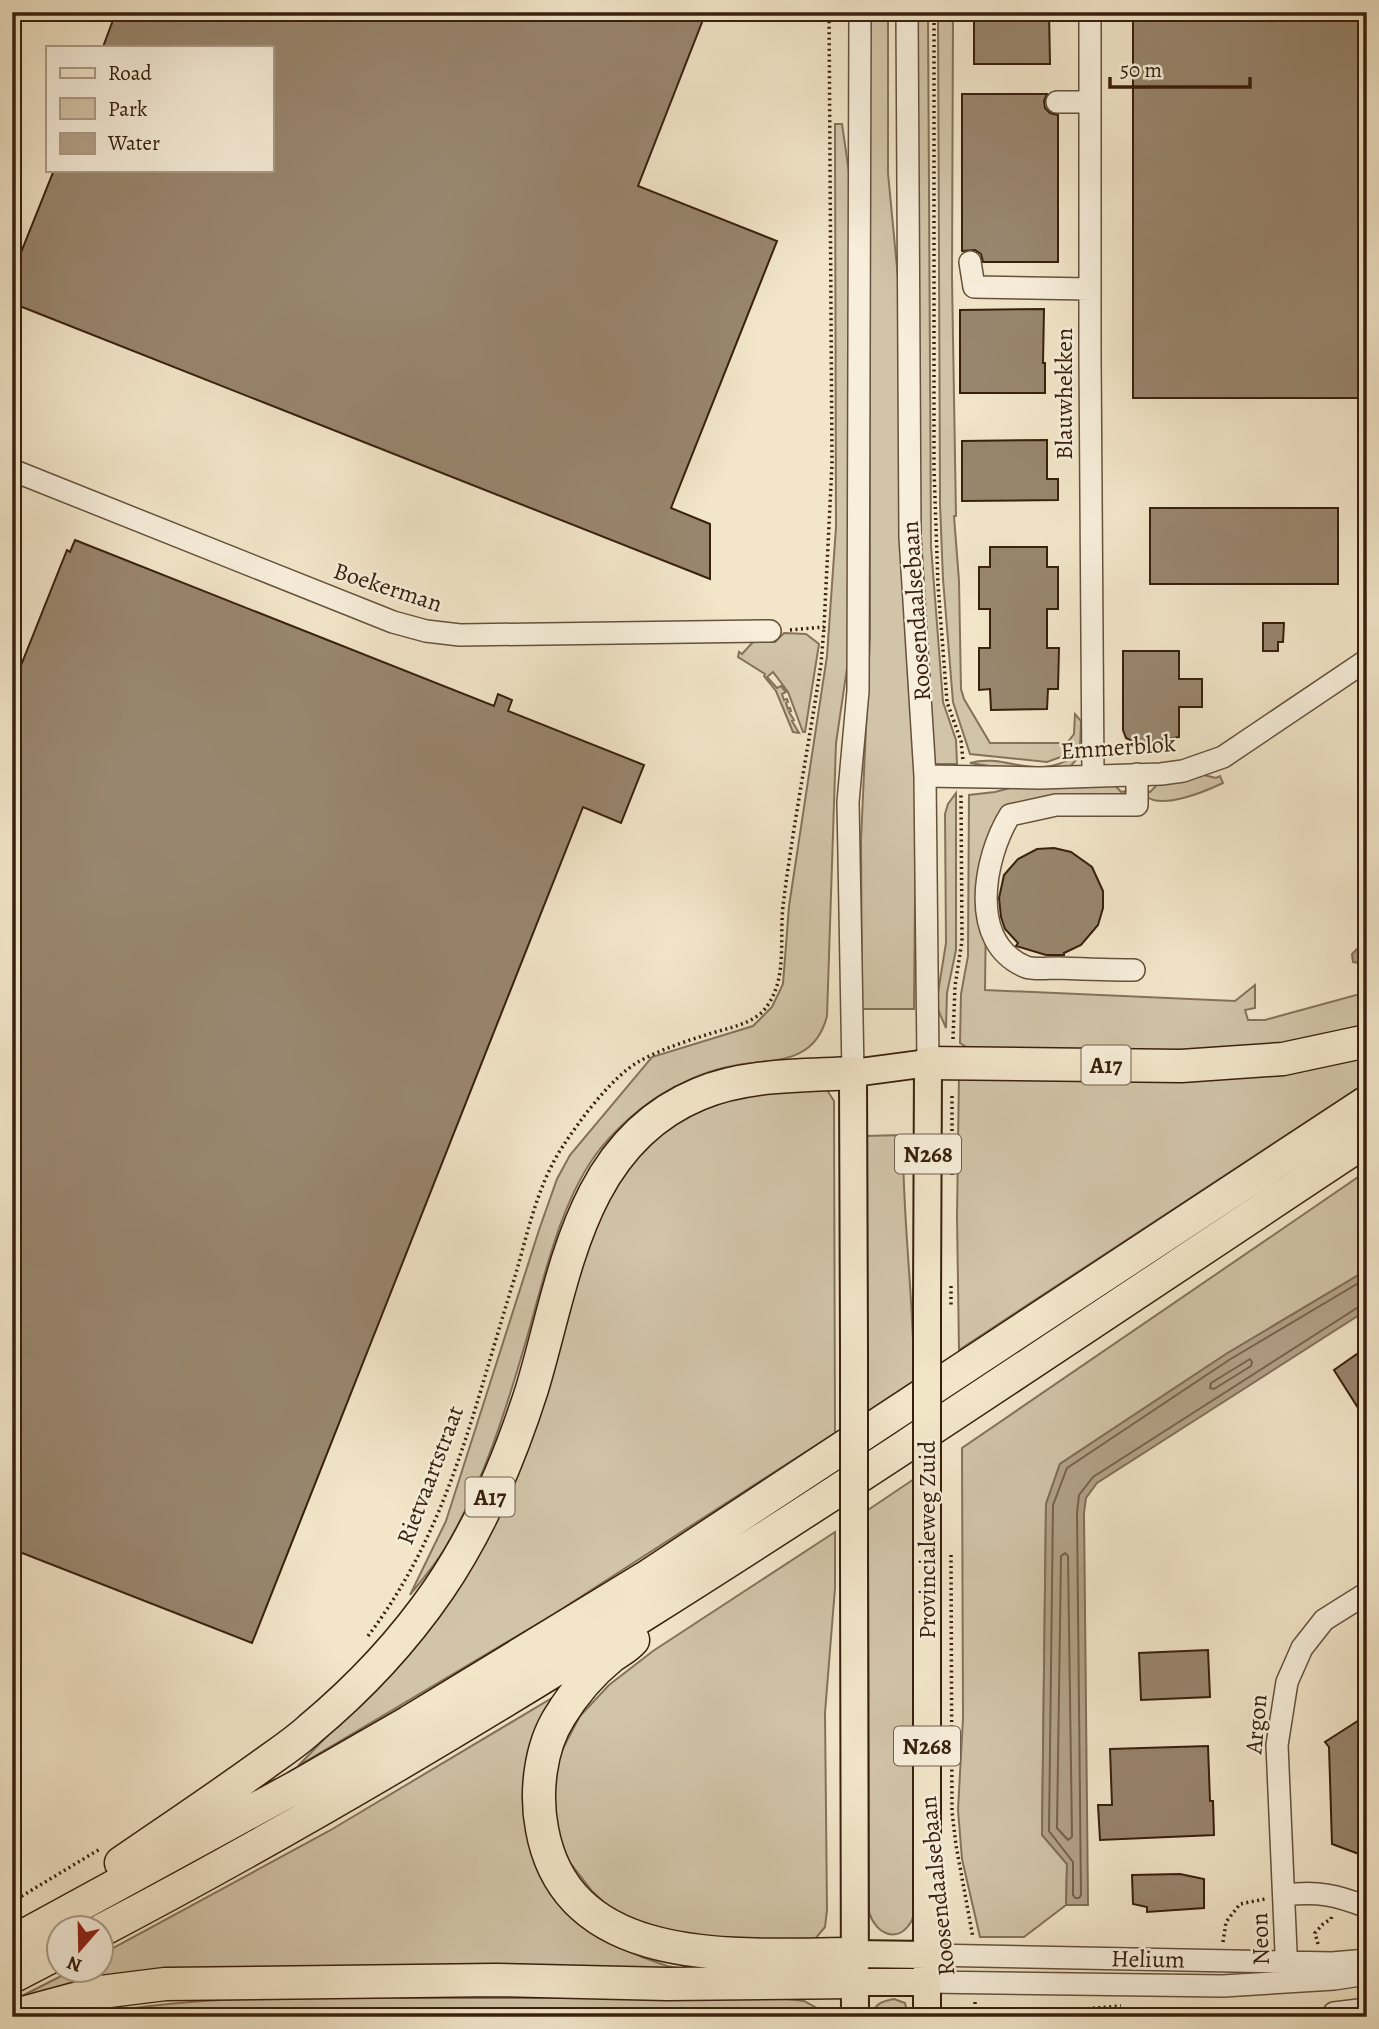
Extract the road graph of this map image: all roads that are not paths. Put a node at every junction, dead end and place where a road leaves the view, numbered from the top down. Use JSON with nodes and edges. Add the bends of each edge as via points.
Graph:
{"nodes":[{"id":1,"x":860,"y":12,"type":"edge"},
{"id":2,"x":907,"y":12,"type":"edge"},
{"id":3,"x":1090,"y":12,"type":"edge"},
{"id":4,"x":1058,"y":102,"type":"dead end"},
{"id":5,"x":1090,"y":102,"type":"junction"},
{"id":6,"x":970,"y":262,"type":"dead end"},
{"id":7,"x":1090,"y":289,"type":"junction"},
{"id":8,"x":12,"y":470,"type":"edge"},
{"id":9,"x":770,"y":631,"type":"road end"},
{"id":10,"x":1367,"y":660,"type":"edge"},
{"id":11,"x":1137,"y":774,"type":"junction"},
{"id":12,"x":925,"y":776,"type":"junction"},
{"id":13,"x":1093,"y":776,"type":"junction"},
{"id":14,"x":1134,"y":971,"type":"dead end"},
{"id":15,"x":1367,"y":1041,"type":"edge"},
{"id":16,"x":940,"y":1063,"type":"junction"},
{"id":17,"x":853,"y":1073,"type":"junction"},
{"id":18,"x":1367,"y":1102,"type":"edge"},
{"id":19,"x":1367,"y":1139,"type":"edge"},
{"id":20,"x":1367,"y":1593,"type":"edge"},
{"id":21,"x":647,"y":1613,"type":"junction"},
{"id":22,"x":1285,"y":1895,"type":"junction"},
{"id":23,"x":1367,"y":1907,"type":"edge"},
{"id":24,"x":60,"y":1913,"type":"edge"},
{"id":25,"x":68,"y":1913,"type":"edge"},
{"id":26,"x":116,"y":1922,"type":"edge"},
{"id":27,"x":46,"y":1925,"type":"edge"},
{"id":28,"x":12,"y":1942,"type":"edge"},
{"id":29,"x":928,"y":1955,"type":"junction"},
{"id":30,"x":46,"y":1959,"type":"edge"},
{"id":31,"x":1367,"y":1960,"type":"edge"},
{"id":32,"x":854,"y":1968,"type":"junction"},
{"id":33,"x":1287,"y":1972,"type":"junction"},
{"id":34,"x":1367,"y":1974,"type":"edge"},
{"id":35,"x":12,"y":1977,"type":"edge"},
{"id":36,"x":927,"y":1982,"type":"junction"},
{"id":37,"x":1367,"y":2009,"type":"edge"},
{"id":38,"x":1334,"y":2015,"type":"edge"},
{"id":39,"x":12,"y":2016,"type":"edge"},
{"id":40,"x":855,"y":2017,"type":"edge"},
{"id":41,"x":927,"y":2017,"type":"edge"}],
"edges":[{"from":1,"to":17,"type":"street","name":"Roosendaalsebaan","via":[[858,691],[848,802]]},
{"from":2,"to":12,"type":"street","name":"Roosendaalsebaan","via":[[910,537]]},
{"from":3,"to":5,"type":"street","name":"Blauwhekken"},
{"from":4,"to":5,"type":"street"},
{"from":5,"to":7,"type":"street","name":"Blauwhekken"},
{"from":6,"to":7,"type":"street","via":[[974,287]]},
{"from":7,"to":13,"type":"street","name":"Blauwhekken"},
{"from":8,"to":9,"type":"street","name":"Boekerman","via":[[426,631],[460,635]]},
{"from":10,"to":11,"type":"street","name":"Emmerblok","via":[[1223,757],[1183,771]]},
{"from":11,"to":13,"type":"street","name":"Emmerblok"},
{"from":11,"to":14,"type":"street","via":[[1137,805],[1056,804],[1010,815],[998,834],[986,891],[988,925],[995,940],[1003,954],[1028,968]]},
{"from":12,"to":13,"type":"street","name":"Emmerblok"},
{"from":12,"to":16,"type":"street","name":"Roosendaalsebaan","number":"N268","via":[[927,1012]]},
{"from":15,"to":16,"type":"highway","number":"A17","via":[[1283,1059],[1181,1066]]},
{"from":16,"to":17,"type":"main road"},
{"from":16,"to":29,"type":"main road","name":"Provincialeweg Zuid","number":"N268","bridge":true,"via":[[927,1304]]},
{"from":17,"to":24,"type":"highway","number":"A17","via":[[743,1081],[698,1094],[638,1133],[597,1186],[576,1231],[531,1391],[497,1481],[462,1552],[433,1597],[370,1672],[310,1730],[116,1866]]},
{"from":17,"to":32,"type":"main road","bridge":true},
{"from":18,"to":25,"type":"highway","number":"A17","via":[[633,1586],[409,1722]]},
{"from":19,"to":21,"type":"highway"},
{"from":20,"to":22,"type":"street","name":"Argon","via":[[1324,1620],[1301,1648],[1287,1682],[1277,1745]]},
{"from":21,"to":26,"type":"highway","via":[[426,1748]]},
{"from":21,"to":32,"type":"highway","via":[[632,1642],[579,1687],[558,1719],[545,1755],[539,1814],[557,1873],[574,1898],[605,1924],[644,1941]]},
{"from":22,"to":23,"type":"street","name":"Neon","via":[[1311,1892]]},
{"from":22,"to":33,"type":"street","name":"Neon"},
{"from":27,"to":28,"type":"highway","number":"A17"},
{"from":29,"to":32,"type":"main road"},
{"from":29,"to":33,"type":"street","name":"Helium","via":[[1223,1962]]},
{"from":29,"to":36,"type":"main road","name":"Provincialeweg Zuid","number":"N268"},
{"from":30,"to":35,"type":"highway"},
{"from":31,"to":33,"type":"street","name":"Helium"},
{"from":32,"to":36,"type":"main road"},
{"from":32,"to":39,"type":"highway","via":[[667,1984],[495,1980],[165,1984],[102,1992]]},
{"from":32,"to":40,"type":"main road"},
{"from":33,"to":34,"type":"street","name":"Helium"},
{"from":33,"to":36,"type":"street","name":"Helium","via":[[1223,1986]]},
{"from":36,"to":41,"type":"main road","name":"Provincialeweg Zuid","number":"N268"},
{"from":37,"to":38,"type":"street"}]}
